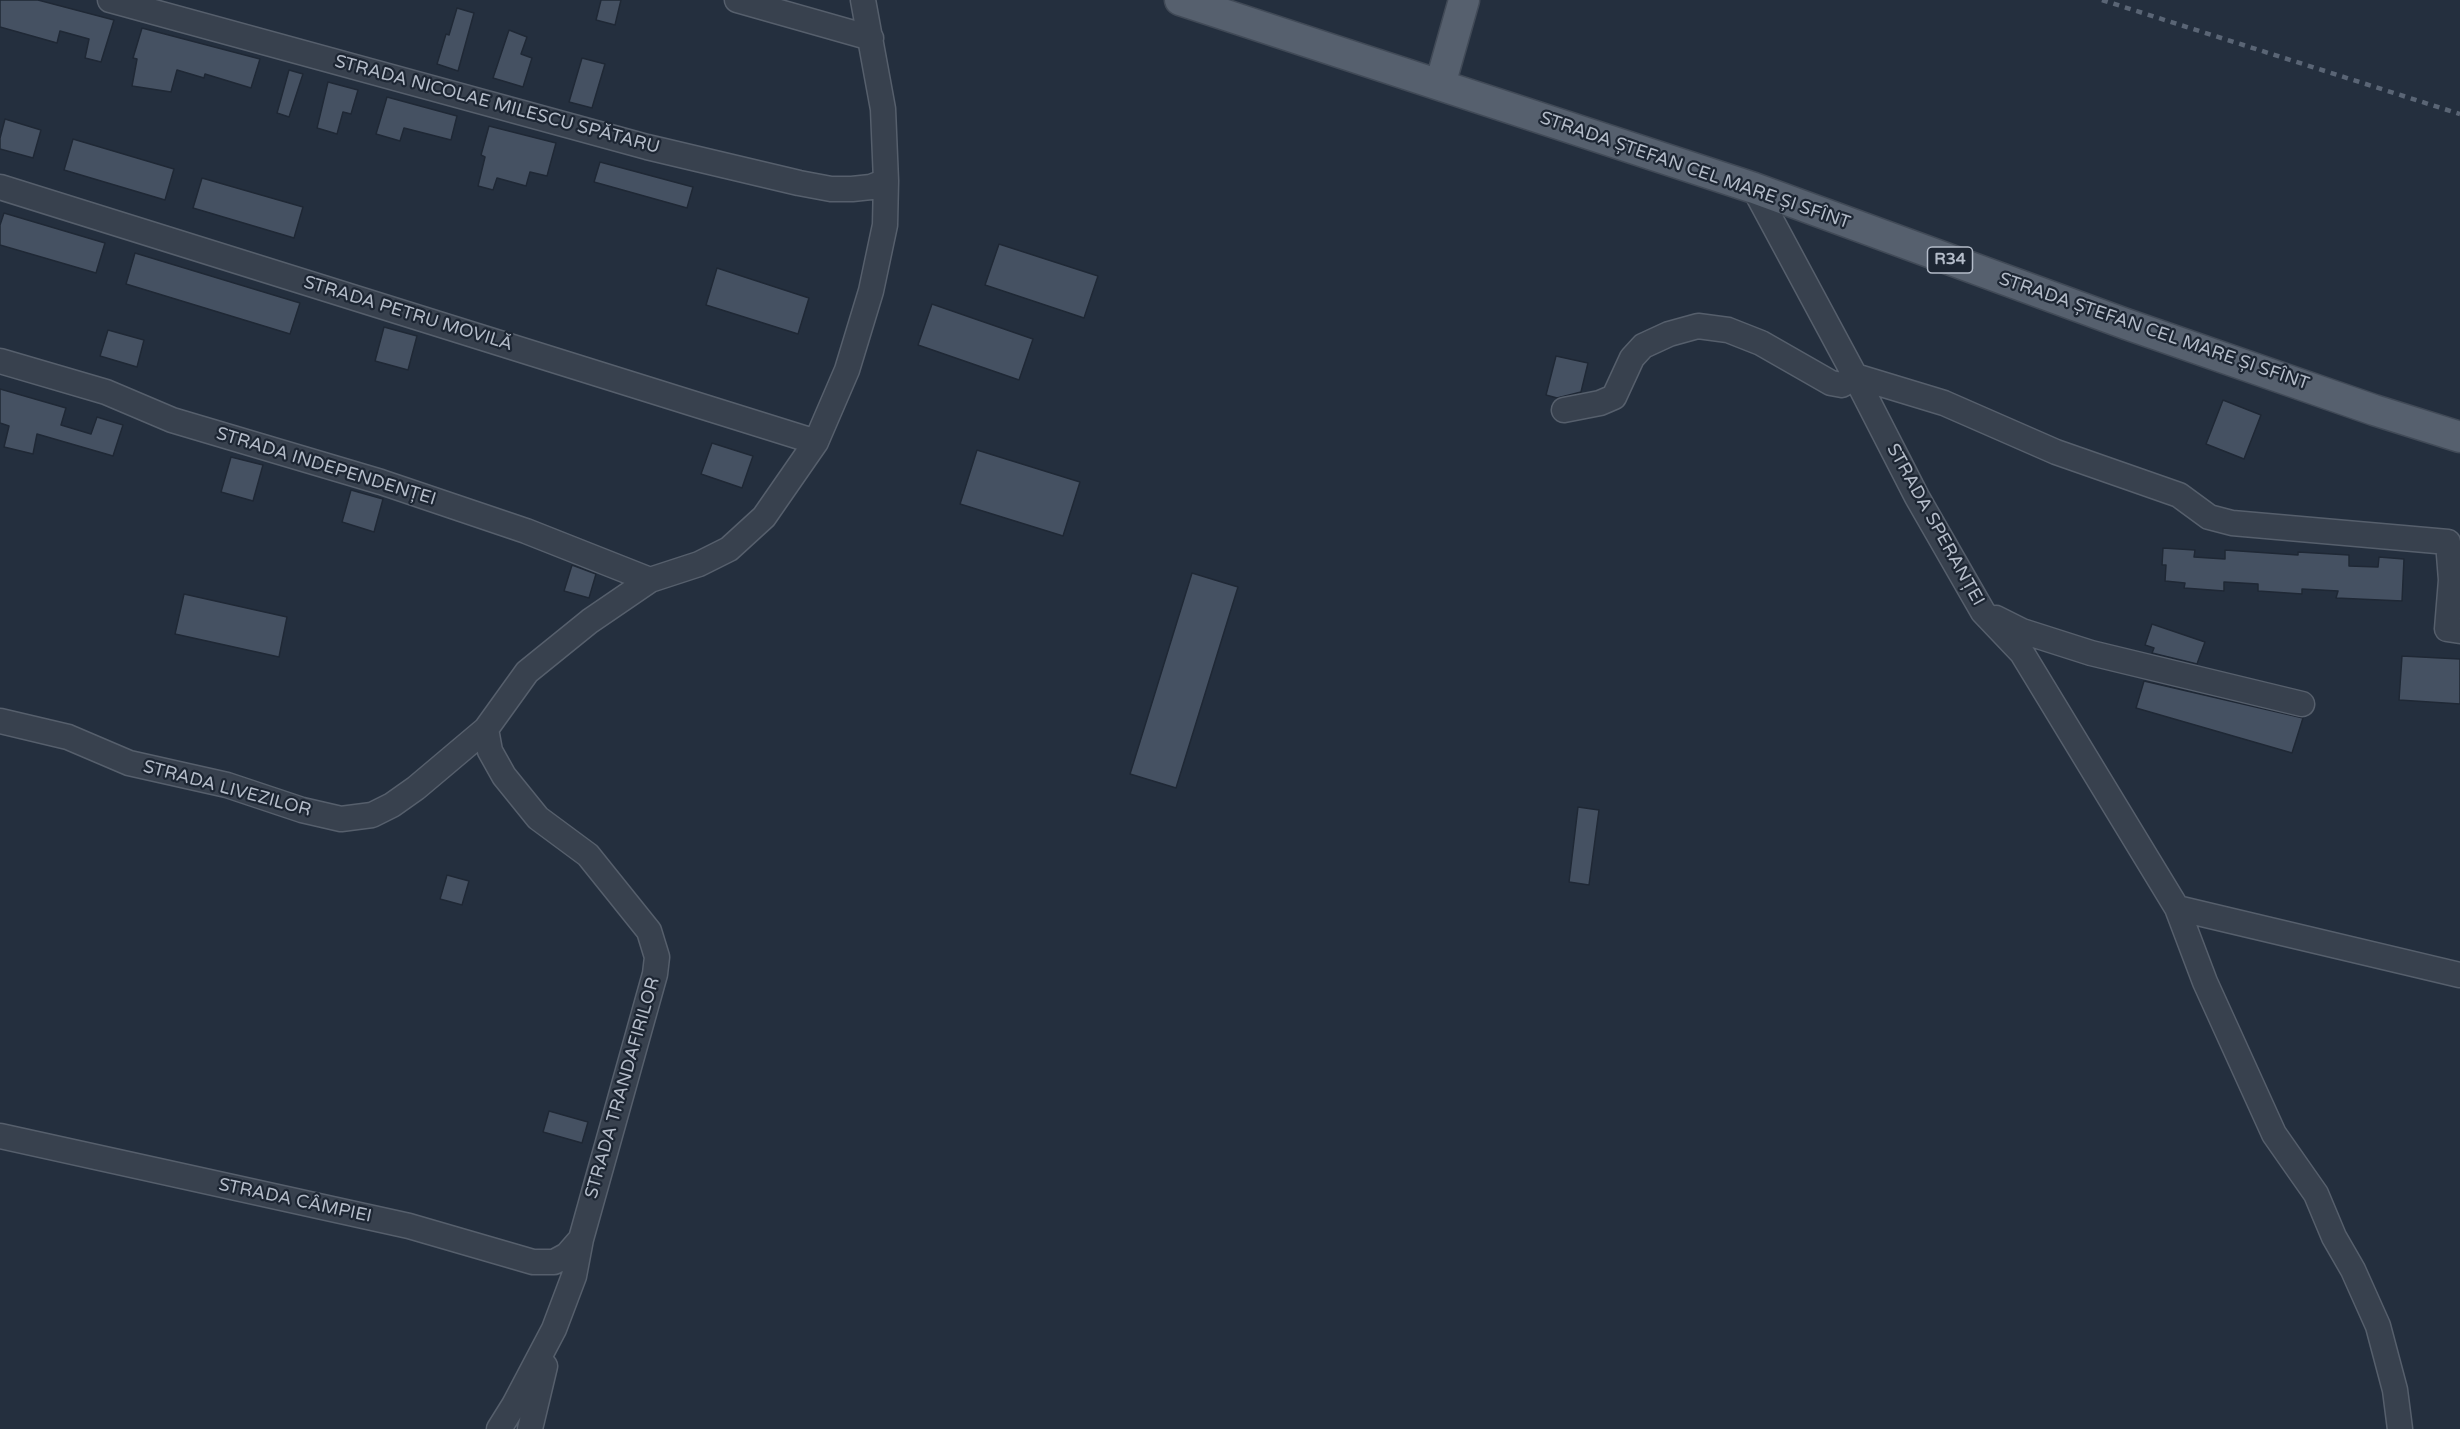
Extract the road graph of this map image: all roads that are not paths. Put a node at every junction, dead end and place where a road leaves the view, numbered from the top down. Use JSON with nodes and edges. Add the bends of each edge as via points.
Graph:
{"nodes":[{"id":1,"x":110,"y":0,"type":"edge"},
{"id":2,"x":737,"y":0,"type":"edge"},
{"id":3,"x":862,"y":0,"type":"edge"},
{"id":4,"x":1180,"y":0,"type":"edge"},
{"id":5,"x":1464,"y":0,"type":"edge"},
{"id":6,"x":870,"y":38,"type":"junction"},
{"id":7,"x":1440,"y":86,"type":"junction"},
{"id":8,"x":886,"y":181,"type":"junction"},
{"id":9,"x":0,"y":187,"type":"edge"},
{"id":10,"x":1754,"y":188,"type":"junction"},
{"id":11,"x":0,"y":362,"type":"edge"},
{"id":12,"x":1856,"y":376,"type":"junction"},
{"id":13,"x":1564,"y":410,"type":"dead end"},
{"id":14,"x":2460,"y":437,"type":"edge"},
{"id":15,"x":816,"y":442,"type":"junction"},
{"id":16,"x":650,"y":580,"type":"junction"},
{"id":17,"x":1983,"y":612,"type":"junction"},
{"id":18,"x":2460,"y":631,"type":"edge"},
{"id":19,"x":2302,"y":704,"type":"dead end"},
{"id":20,"x":0,"y":721,"type":"edge"},
{"id":21,"x":486,"y":729,"type":"junction"},
{"id":22,"x":2177,"y":908,"type":"junction"},
{"id":23,"x":2460,"y":975,"type":"edge"},
{"id":24,"x":0,"y":1136,"type":"edge"},
{"id":25,"x":581,"y":1239,"type":"junction"},
{"id":26,"x":554,"y":1329,"type":"junction"},
{"id":27,"x":499,"y":1429,"type":"edge"},
{"id":28,"x":530,"y":1429,"type":"edge"},
{"id":29,"x":2400,"y":1429,"type":"edge"}],
"edges":[{"from":1,"to":8,"type":"street","name":"STRADA NICOLAE MILESCU SPĂTARU","via":[[647,147],[799,183],[852,189]]},
{"from":2,"to":6,"type":"street"},
{"from":3,"to":6,"type":"street"},
{"from":4,"to":7,"type":"main road","name":"STRADA ȘTEFAN CEL MARE ȘI SFÎNT"},
{"from":5,"to":7,"type":"main road"},
{"from":6,"to":8,"type":"street","via":[[883,109]]},
{"from":7,"to":10,"type":"main road","name":"STRADA ȘTEFAN CEL MARE ȘI SFÎNT","number":"R34"},
{"from":8,"to":15,"type":"street","via":[[885,225],[871,291],[847,370]]},
{"from":9,"to":15,"type":"street","name":"STRADA PETRU MOVILĂ"},
{"from":10,"to":12,"type":"street","name":"STRADA SPERANȚEI"},
{"from":10,"to":14,"type":"main road","name":"STRADA ȘTEFAN CEL MARE ȘI SFÎNT","number":"R34","via":[[2137,328]]},
{"from":11,"to":16,"type":"street","name":"STRADA INDEPENDENȚEI","via":[[106,392],[172,420],[381,482],[503,523]]},
{"from":12,"to":13,"type":"street","via":[[1842,386],[1832,383],[1761,343],[1728,330],[1698,326],[1643,346],[1632,358],[1614,397],[1600,404]]},
{"from":12,"to":17,"type":"street","name":"STRADA SPERANȚEI","via":[[1917,497]]},
{"from":12,"to":18,"type":"street","via":[[1944,402],[2056,452],[2179,495],[2209,517],[2232,523],[2448,542],[2451,580],[2447,629]]},
{"from":15,"to":16,"type":"street","via":[[764,517],[729,549],[699,564]]},
{"from":16,"to":21,"type":"street","via":[[526,672]]},
{"from":17,"to":19,"type":"street","via":[[2022,631],[2091,653]]},
{"from":17,"to":22,"type":"street","name":"STRADA SPERANȚEI","via":[[2022,653]]},
{"from":20,"to":21,"type":"street","name":"STRADA LIVEZILOR","via":[[68,737],[129,763],[227,785],[341,819],[372,815],[392,805]]},
{"from":21,"to":25,"type":"street","name":"STRADA TRANDAFIRILOR","via":[[490,751],[504,776],[538,818],[588,855],[649,931],[657,957],[656,974]]},
{"from":22,"to":23,"type":"street"},
{"from":22,"to":29,"type":"street","name":"STRADA SPERANȚEI","via":[[2205,982],[2274,1134],[2316,1194],[2378,1326]]},
{"from":24,"to":25,"type":"street","name":"STRADA CÂMPIEI","via":[[409,1226],[534,1262],[554,1262],[567,1255]]},
{"from":25,"to":26,"type":"street","name":"STRADA TRANDAFIRILOR","via":[[574,1276]]},
{"from":26,"to":27,"type":"street","name":"STRADA TRANDAFIRILOR"},
{"from":26,"to":28,"type":"street","name":"STRADA TRANDAFIRILOR"}]}
